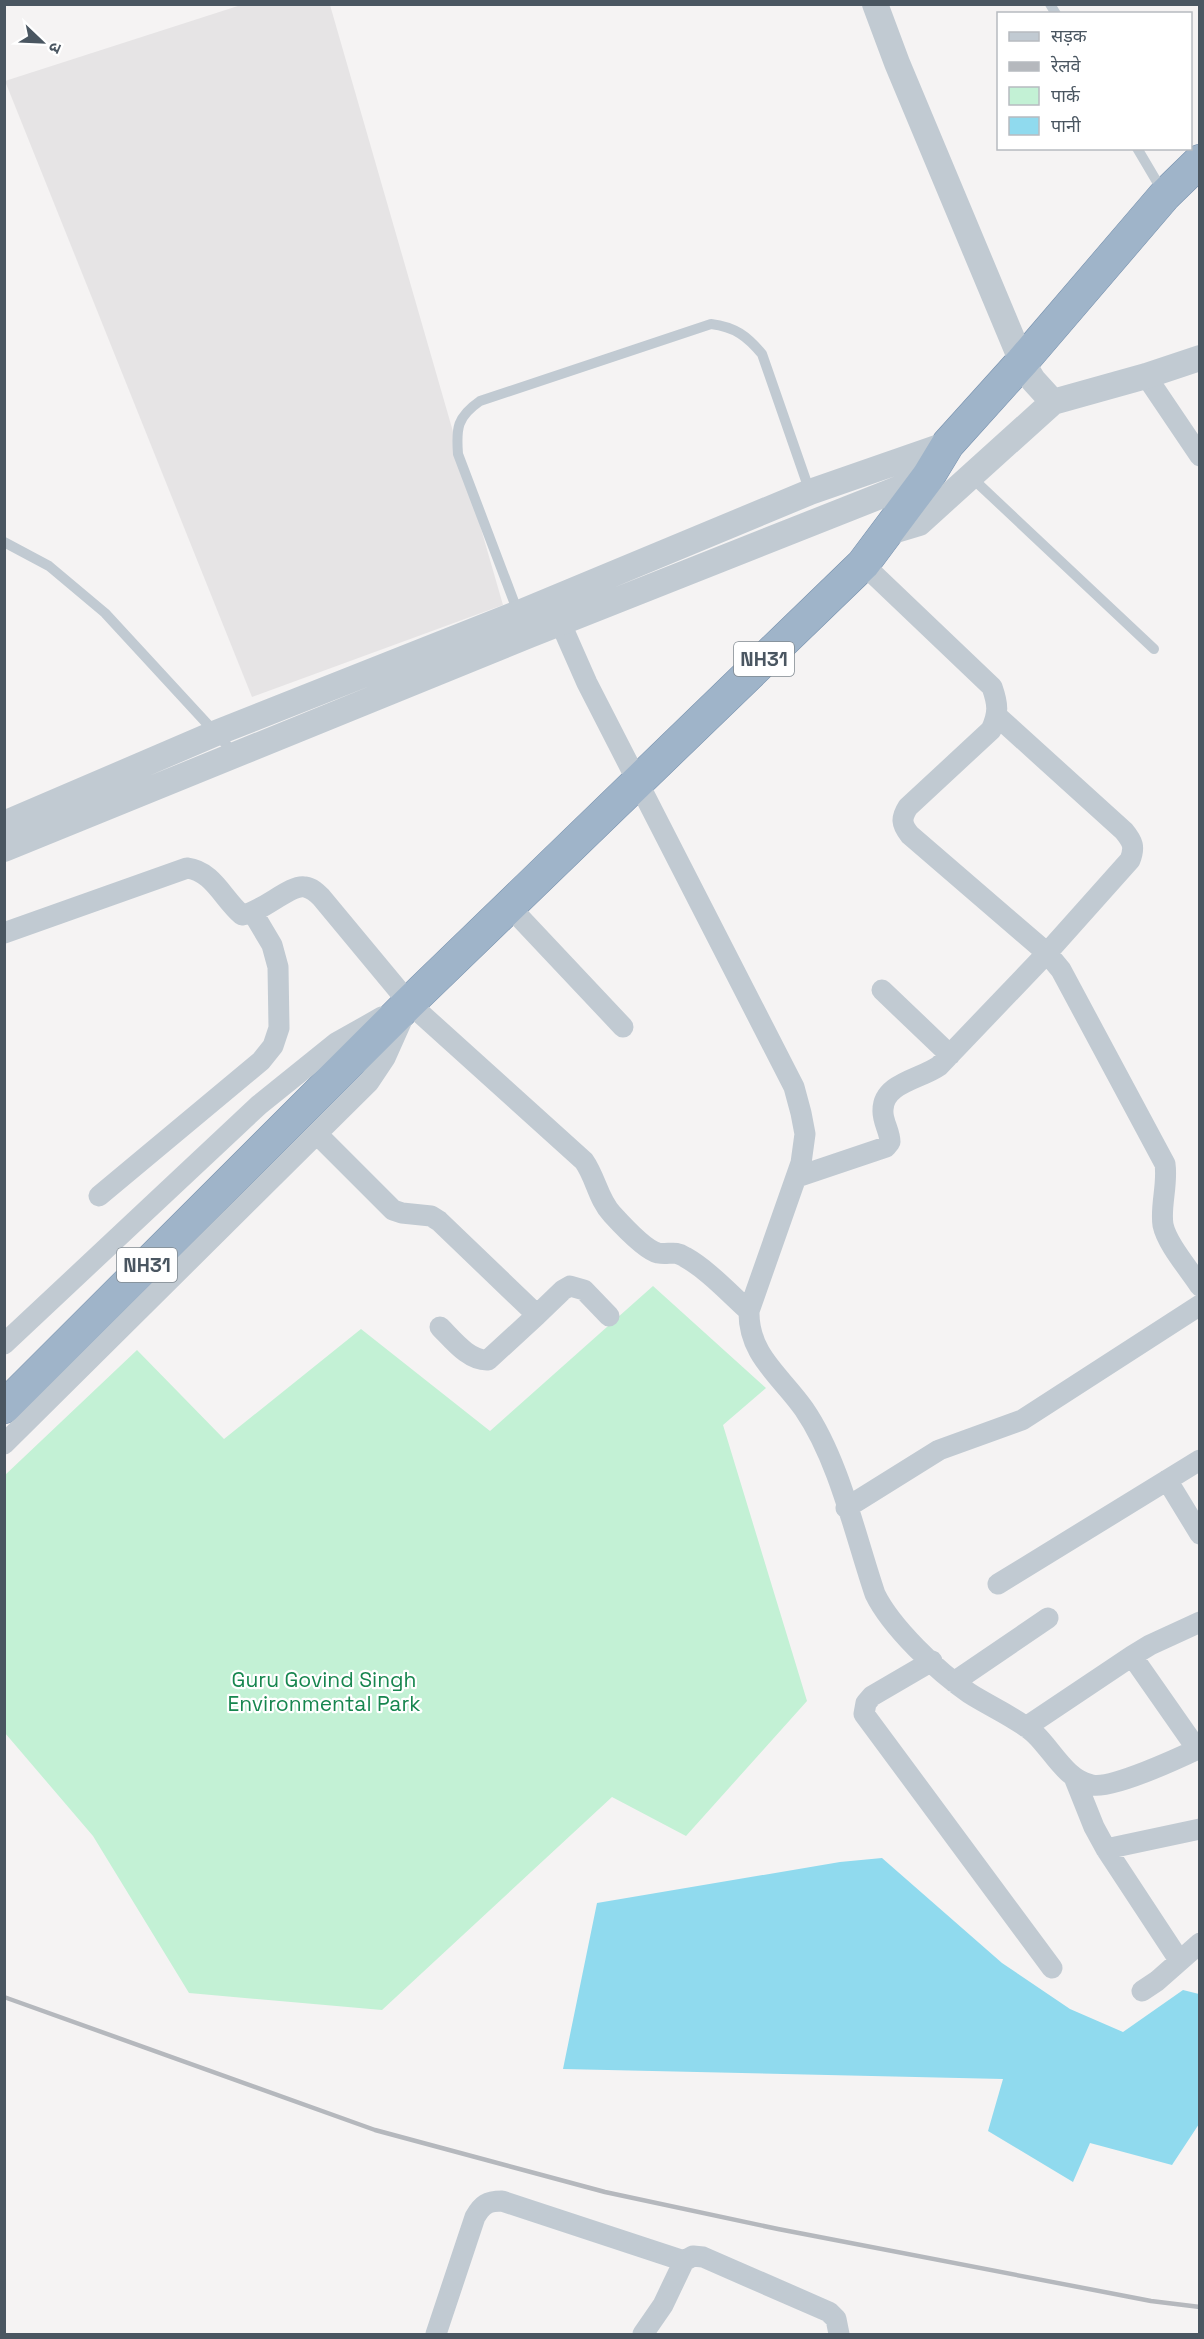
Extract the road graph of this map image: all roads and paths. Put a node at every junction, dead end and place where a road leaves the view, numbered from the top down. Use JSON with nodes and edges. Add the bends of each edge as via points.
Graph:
{"nodes":[{"id":1,"x":879,"y":6,"type":"edge"},
{"id":2,"x":1138,"y":150,"type":"edge"},
{"id":3,"x":1200,"y":161,"type":"edge"},
{"id":4,"x":1165,"y":195,"type":"junction"},
{"id":5,"x":1200,"y":358,"type":"edge"},
{"id":6,"x":1022,"y":362,"type":"junction"},
{"id":7,"x":1146,"y":376,"type":"junction"},
{"id":8,"x":1053,"y":402,"type":"junction"},
{"id":9,"x":948,"y":444,"type":"junction"},
{"id":10,"x":1200,"y":456,"type":"edge"},
{"id":11,"x":928,"y":477,"type":"junction"},
{"id":12,"x":971,"y":477,"type":"junction"},
{"id":13,"x":810,"y":492,"type":"junction"},
{"id":14,"x":889,"y":532,"type":"junction"},
{"id":15,"x":4,"y":542,"type":"edge"},
{"id":16,"x":863,"y":564,"type":"junction"},
{"id":17,"x":523,"y":624,"type":"junction"},
{"id":18,"x":561,"y":624,"type":"junction"},
{"id":19,"x":1154,"y":649,"type":"dead end"},
{"id":20,"x":997,"y":716,"type":"junction"},
{"id":21,"x":216,"y":733,"type":"junction"},
{"id":22,"x":235,"y":755,"type":"junction"},
{"id":23,"x":638,"y":780,"type":"junction"},
{"id":24,"x":4,"y":824,"type":"edge"},
{"id":25,"x":4,"y":849,"type":"edge"},
{"id":26,"x":510,"y":907,"type":"junction"},
{"id":27,"x":254,"y":913,"type":"junction"},
{"id":28,"x":4,"y":933,"type":"edge"},
{"id":29,"x":1047,"y":953,"type":"junction"},
{"id":30,"x":882,"y":990,"type":"dead end"},
{"id":31,"x":409,"y":1003,"type":"junction"},
{"id":32,"x":623,"y":1027,"type":"dead end"},
{"id":33,"x":950,"y":1055,"type":"junction"},
{"id":34,"x":303,"y":1128,"type":"junction"},
{"id":35,"x":797,"y":1177,"type":"junction"},
{"id":36,"x":99,"y":1196,"type":"dead end"},
{"id":37,"x":1200,"y":1286,"type":"edge"},
{"id":38,"x":1200,"y":1305,"type":"edge"},
{"id":39,"x":749,"y":1311,"type":"junction"},
{"id":40,"x":537,"y":1315,"type":"junction"},
{"id":41,"x":609,"y":1316,"type":"dead end"},
{"id":42,"x":440,"y":1328,"type":"dead end"},
{"id":43,"x":4,"y":1344,"type":"edge"},
{"id":44,"x":4,"y":1407,"type":"edge"},
{"id":45,"x":4,"y":1444,"type":"edge"},
{"id":46,"x":1200,"y":1460,"type":"edge"},
{"id":47,"x":1167,"y":1480,"type":"junction"},
{"id":48,"x":846,"y":1508,"type":"junction"},
{"id":49,"x":1200,"y":1534,"type":"edge"},
{"id":50,"x":998,"y":1584,"type":"dead end"},
{"id":51,"x":1048,"y":1618,"type":"dead end"},
{"id":52,"x":1200,"y":1622,"type":"edge"},
{"id":53,"x":1132,"y":1656,"type":"junction"},
{"id":54,"x":932,"y":1661,"type":"junction"},
{"id":55,"x":954,"y":1682,"type":"junction"},
{"id":56,"x":1026,"y":1727,"type":"junction"},
{"id":57,"x":1198,"y":1748,"type":"edge"},
{"id":58,"x":1074,"y":1777,"type":"junction"},
{"id":59,"x":1200,"y":1829,"type":"edge"},
{"id":60,"x":1106,"y":1849,"type":"junction"},
{"id":61,"x":1200,"y":1943,"type":"edge"},
{"id":62,"x":1179,"y":1960,"type":"junction"},
{"id":63,"x":1052,"y":1968,"type":"dead end"},
{"id":64,"x":1142,"y":1991,"type":"dead end"},
{"id":65,"x":684,"y":2261,"type":"junction"},
{"id":66,"x":436,"y":2334,"type":"edge"},
{"id":67,"x":643,"y":2334,"type":"edge"},
{"id":68,"x":839,"y":2334,"type":"edge"}],
"edges":[{"from":1,"to":6,"type":"street","via":[[901,73]]},
{"from":2,"to":4,"type":"lane"},
{"from":3,"to":4,"type":"highway","number":"NH31"},
{"from":4,"to":6,"type":"highway","number":"NH31"},
{"from":5,"to":7,"type":"street"},
{"from":6,"to":8,"type":"street"},
{"from":6,"to":9,"type":"highway","number":"NH31"},
{"from":7,"to":8,"type":"street"},
{"from":7,"to":10,"type":"street"},
{"from":8,"to":12,"type":"street"},
{"from":9,"to":11,"type":"highway","number":"NH31"},
{"from":9,"to":13,"type":"street"},
{"from":11,"to":14,"type":"highway","number":"NH31"},
{"from":11,"to":18,"type":"street"},
{"from":12,"to":14,"type":"street","via":[[919,523]]},
{"from":12,"to":19,"type":"lane"},
{"from":13,"to":17,"type":"street"},
{"from":13,"to":17,"type":"lane","via":[[762,354],[748,337],[728,326],[711,324],[480,400],[466,410],[456,430],[458,454]]},
{"from":14,"to":16,"type":"highway","number":"NH31"},
{"from":15,"to":21,"type":"lane","via":[[49,566],[105,613]]},
{"from":16,"to":20,"type":"street","via":[[992,687],[998,702]]},
{"from":16,"to":23,"type":"highway","number":"NH31"},
{"from":17,"to":18,"type":"street"},
{"from":17,"to":21,"type":"street"},
{"from":17,"to":22,"type":"street"},
{"from":18,"to":23,"type":"street"},
{"from":20,"to":29,"type":"street","via":[[1132,841],[1134,850],[1130,860]]},
{"from":20,"to":29,"type":"street","via":[[991,730],[908,807],[903,826]]},
{"from":21,"to":22,"type":"lane"},
{"from":21,"to":24,"type":"street"},
{"from":22,"to":25,"type":"street"},
{"from":23,"to":26,"type":"highway","number":"NH31"},
{"from":23,"to":35,"type":"street","via":[[794,1087],[805,1134]]},
{"from":26,"to":31,"type":"highway","number":"NH31"},
{"from":26,"to":32,"type":"street"},
{"from":27,"to":28,"type":"street","via":[[242,915],[208,876],[187,868]]},
{"from":27,"to":31,"type":"street","via":[[291,890],[303,886],[312,889]]},
{"from":27,"to":36,"type":"street","via":[[272,945],[278,967],[279,1028],[273,1046],[261,1061]]},
{"from":29,"to":33,"type":"street"},
{"from":29,"to":37,"type":"street","via":[[1061,970],[1165,1164],[1163,1225]]},
{"from":30,"to":33,"type":"street"},
{"from":31,"to":34,"type":"highway","number":"NH31"},
{"from":31,"to":39,"type":"street","via":[[584,1161],[605,1205],[648,1248],[677,1252],[690,1259]]},
{"from":31,"to":43,"type":"street","via":[[336,1043],[259,1105]]},
{"from":33,"to":35,"type":"street","via":[[931,1072],[886,1095],[882,1113],[890,1142],[886,1147]]},
{"from":34,"to":40,"type":"street","via":[[387,1205],[402,1214],[422,1214],[439,1221]]},
{"from":34,"to":44,"type":"highway","number":"NH31"},
{"from":34,"to":45,"type":"street"},
{"from":35,"to":39,"type":"street"},
{"from":38,"to":48,"type":"street","via":[[1022,1420],[939,1450]]},
{"from":39,"to":48,"type":"street","via":[[758,1351],[815,1428],[827,1450]]},
{"from":40,"to":41,"type":"street","via":[[570,1286],[584,1290]]},
{"from":40,"to":42,"type":"street","via":[[488,1360],[471,1356]]},
{"from":46,"to":47,"type":"street"},
{"from":47,"to":49,"type":"street"},
{"from":47,"to":50,"type":"street"},
{"from":48,"to":54,"type":"street","via":[[882,1609]]},
{"from":51,"to":55,"type":"street"},
{"from":52,"to":53,"type":"street"},
{"from":53,"to":56,"type":"street"},
{"from":53,"to":57,"type":"street"},
{"from":54,"to":55,"type":"street"},
{"from":54,"to":63,"type":"street","via":[[872,1696],[864,1713]]},
{"from":55,"to":56,"type":"street"},
{"from":56,"to":58,"type":"street"},
{"from":57,"to":58,"type":"street","via":[[1105,1785],[1094,1786]]},
{"from":58,"to":60,"type":"street"},
{"from":59,"to":60,"type":"street"},
{"from":60,"to":62,"type":"street"},
{"from":61,"to":62,"type":"street"},
{"from":62,"to":64,"type":"street"},
{"from":65,"to":66,"type":"street","via":[[502,2201],[491,2201],[475,2217]]},
{"from":65,"to":67,"type":"street","via":[[663,2305]]},
{"from":65,"to":68,"type":"street","via":[[693,2256],[703,2257],[829,2312],[836,2319]]}]}
